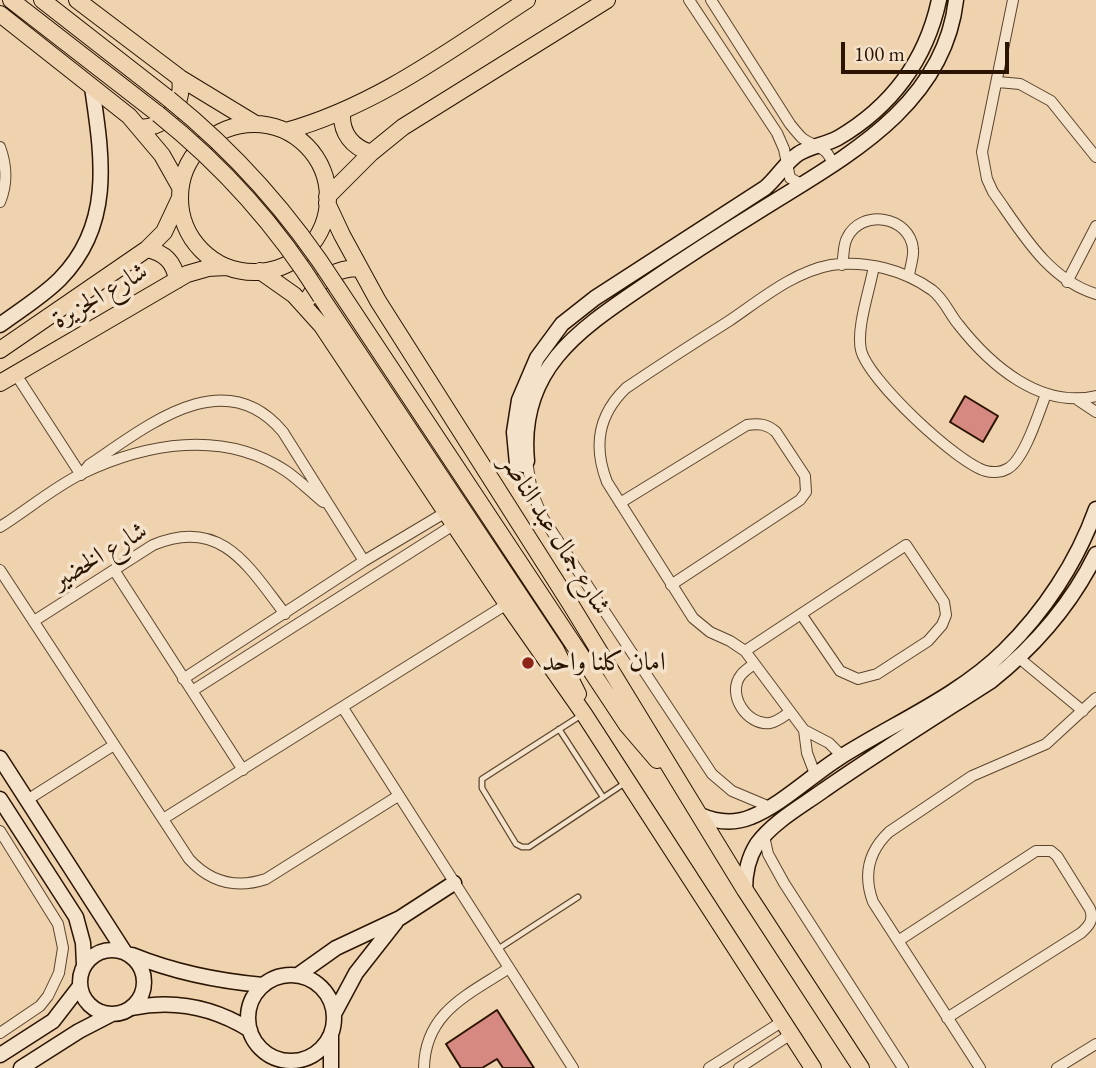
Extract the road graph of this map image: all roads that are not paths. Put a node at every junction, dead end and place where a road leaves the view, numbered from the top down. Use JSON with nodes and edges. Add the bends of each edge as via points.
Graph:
{"nodes":[{"id":1,"x":11,"y":0,"type":"edge"},
{"id":2,"x":42,"y":0,"type":"edge"},
{"id":3,"x":77,"y":0,"type":"edge"},
{"id":4,"x":527,"y":0,"type":"edge"},
{"id":5,"x":607,"y":0,"type":"edge"},
{"id":6,"x":688,"y":0,"type":"edge"},
{"id":7,"x":711,"y":0,"type":"edge"},
{"id":8,"x":940,"y":0,"type":"edge"},
{"id":9,"x":956,"y":0,"type":"edge"},
{"id":10,"x":1013,"y":0,"type":"edge"},
{"id":11,"x":0,"y":14,"type":"edge"},
{"id":12,"x":180,"y":78,"type":"junction"},
{"id":13,"x":998,"y":82,"type":"junction"},
{"id":14,"x":92,"y":87,"type":"junction"},
{"id":15,"x":342,"y":113,"type":"junction"},
{"id":16,"x":254,"y":123,"type":"junction"},
{"id":17,"x":140,"y":128,"type":"junction"},
{"id":18,"x":286,"y":131,"type":"junction"},
{"id":19,"x":0,"y":147,"type":"edge"},
{"id":20,"x":819,"y":147,"type":"junction"},
{"id":21,"x":371,"y":153,"type":"junction"},
{"id":22,"x":1096,"y":157,"type":"edge"},
{"id":23,"x":787,"y":165,"type":"junction"},
{"id":24,"x":832,"y":165,"type":"junction"},
{"id":25,"x":803,"y":186,"type":"junction"},
{"id":26,"x":180,"y":193,"type":"junction"},
{"id":27,"x":327,"y":200,"type":"junction"},
{"id":28,"x":0,"y":202,"type":"edge"},
{"id":29,"x":1096,"y":226,"type":"edge"},
{"id":30,"x":147,"y":249,"type":"junction"},
{"id":31,"x":842,"y":265,"type":"junction"},
{"id":32,"x":874,"y":266,"type":"junction"},
{"id":33,"x":229,"y":267,"type":"junction"},
{"id":34,"x":359,"y":268,"type":"junction"},
{"id":35,"x":260,"y":271,"type":"junction"},
{"id":36,"x":909,"y":276,"type":"junction"},
{"id":37,"x":177,"y":280,"type":"junction"},
{"id":38,"x":1067,"y":282,"type":"junction"},
{"id":39,"x":1096,"y":294,"type":"edge"},
{"id":40,"x":306,"y":306,"type":"junction"},
{"id":41,"x":0,"y":325,"type":"edge"},
{"id":42,"x":0,"y":350,"type":"edge"},
{"id":43,"x":15,"y":373,"type":"junction"},
{"id":44,"x":0,"y":383,"type":"edge"},
{"id":45,"x":1046,"y":394,"type":"junction"},
{"id":46,"x":1096,"y":396,"type":"edge"},
{"id":47,"x":1078,"y":400,"type":"junction"},
{"id":48,"x":1096,"y":412,"type":"edge"},
{"id":49,"x":527,"y":461,"type":"junction"},
{"id":50,"x":81,"y":474,"type":"junction"},
{"id":51,"x":620,"y":503,"type":"junction"},
{"id":52,"x":1096,"y":509,"type":"edge"},
{"id":53,"x":335,"y":515,"type":"junction"},
{"id":54,"x":450,"y":518,"type":"junction"},
{"id":55,"x":0,"y":527,"type":"edge"},
{"id":56,"x":1096,"y":554,"type":"edge"},
{"id":57,"x":364,"y":561,"type":"junction"},
{"id":58,"x":0,"y":570,"type":"edge"},
{"id":59,"x":114,"y":570,"type":"junction"},
{"id":60,"x":671,"y":585,"type":"junction"},
{"id":61,"x":507,"y":604,"type":"junction"},
{"id":62,"x":285,"y":614,"type":"junction"},
{"id":63,"x":802,"y":614,"type":"junction"},
{"id":64,"x":34,"y":621,"type":"junction"},
{"id":65,"x":745,"y":651,"type":"junction"},
{"id":66,"x":1019,"y":658,"type":"junction"},
{"id":67,"x":754,"y":664,"type":"junction"},
{"id":68,"x":987,"y":676,"type":"junction"},
{"id":69,"x":183,"y":679,"type":"junction"},
{"id":70,"x":191,"y":691,"type":"junction"},
{"id":71,"x":1096,"y":698,"type":"edge"},
{"id":72,"x":343,"y":708,"type":"junction"},
{"id":73,"x":1083,"y":711,"type":"junction"},
{"id":74,"x":790,"y":712,"type":"junction"},
{"id":75,"x":584,"y":713,"type":"junction"},
{"id":76,"x":559,"y":729,"type":"junction"},
{"id":77,"x":804,"y":730,"type":"junction"},
{"id":78,"x":114,"y":745,"type":"junction"},
{"id":79,"x":842,"y":756,"type":"junction"},
{"id":80,"x":0,"y":758,"type":"edge"},
{"id":81,"x":243,"y":770,"type":"junction"},
{"id":82,"x":673,"y":772,"type":"junction"},
{"id":83,"x":851,"y":772,"type":"junction"},
{"id":84,"x":815,"y":774,"type":"junction"},
{"id":85,"x":627,"y":782,"type":"junction"},
{"id":86,"x":398,"y":796,"type":"junction"},
{"id":87,"x":603,"y":797,"type":"junction"},
{"id":88,"x":0,"y":799,"type":"edge"},
{"id":89,"x":27,"y":800,"type":"junction"},
{"id":90,"x":770,"y":807,"type":"junction"},
{"id":91,"x":699,"y":815,"type":"junction"},
{"id":92,"x":163,"y":819,"type":"junction"},
{"id":93,"x":781,"y":820,"type":"junction"},
{"id":94,"x":0,"y":831,"type":"edge"},
{"id":95,"x":764,"y":836,"type":"junction"},
{"id":96,"x":454,"y":883,"type":"junction"},
{"id":97,"x":745,"y":890,"type":"junction"},
{"id":98,"x":578,"y":897,"type":"dead end"},
{"id":99,"x":400,"y":918,"type":"junction"},
{"id":100,"x":898,"y":941,"type":"junction"},
{"id":101,"x":497,"y":950,"type":"junction"},
{"id":102,"x":127,"y":953,"type":"junction"},
{"id":103,"x":84,"y":965,"type":"junction"},
{"id":104,"x":509,"y":968,"type":"junction"},
{"id":105,"x":298,"y":975,"type":"junction"},
{"id":106,"x":263,"y":985,"type":"junction"},
{"id":107,"x":80,"y":986,"type":"junction"},
{"id":108,"x":132,"y":1008,"type":"junction"},
{"id":109,"x":334,"y":1013,"type":"junction"},
{"id":110,"x":112,"y":1014,"type":"junction"},
{"id":111,"x":947,"y":1018,"type":"junction"},
{"id":112,"x":787,"y":1027,"type":"junction"},
{"id":113,"x":250,"y":1030,"type":"junction"},
{"id":114,"x":0,"y":1032,"type":"edge"},
{"id":115,"x":331,"y":1036,"type":"junction"},
{"id":116,"x":1095,"y":1045,"type":"edge"},
{"id":117,"x":260,"y":1048,"type":"junction"},
{"id":118,"x":0,"y":1055,"type":"edge"},
{"id":119,"x":21,"y":1068,"type":"edge"},
{"id":120,"x":273,"y":1068,"type":"edge"},
{"id":121,"x":331,"y":1068,"type":"edge"},
{"id":122,"x":424,"y":1068,"type":"edge"},
{"id":123,"x":573,"y":1068,"type":"edge"},
{"id":124,"x":709,"y":1068,"type":"edge"},
{"id":125,"x":739,"y":1068,"type":"edge"},
{"id":126,"x":813,"y":1068,"type":"edge"},
{"id":127,"x":861,"y":1068,"type":"edge"},
{"id":128,"x":903,"y":1068,"type":"edge"},
{"id":129,"x":980,"y":1068,"type":"edge"},
{"id":130,"x":1057,"y":1068,"type":"edge"}],
"edges":[{"from":1,"to":75,"type":"main road","bridge":true,"via":[[158,114],[220,168],[257,208],[291,251],[556,650]]},
{"from":2,"to":82,"type":"main road","bridge":true,"via":[[169,99],[233,155],[271,196],[306,240],[627,725]]},
{"from":3,"to":12,"type":"main road"},
{"from":4,"to":15,"type":"main road","via":[[394,86]]},
{"from":5,"to":21,"type":"main road","via":[[403,127]]},
{"from":6,"to":23,"type":"street","via":[[777,133]]},
{"from":7,"to":20,"type":"street","via":[[790,124]]},
{"from":8,"to":20,"type":"street","via":[[925,46],[903,83],[877,111]]},
{"from":9,"to":24,"type":"street","via":[[946,42],[924,85],[895,118]]},
{"from":10,"to":13,"type":"street"},
{"from":11,"to":14,"type":"main road"},
{"from":12,"to":16,"type":"main road"},
{"from":12,"to":17,"type":"main road","via":[[179,100],[172,113],[161,123]]},
{"from":13,"to":22,"type":"street","via":[[1020,84],[1051,101]]},
{"from":13,"to":38,"type":"street","via":[[982,152],[987,179],[1047,265]]},
{"from":14,"to":17,"type":"main road"},
{"from":14,"to":41,"type":"street","via":[[102,166],[89,234],[61,278]]},
{"from":15,"to":18,"type":"main road"},
{"from":15,"to":21,"type":"main road","via":[[348,138]]},
{"from":16,"to":18,"type":"main road"},
{"from":16,"to":26,"type":"main road","via":[[220,131],[205,141],[185,170]]},
{"from":17,"to":26,"type":"main road","via":[[162,155]]},
{"from":18,"to":27,"type":"main road","via":[[316,158]]},
{"from":19,"to":28,"type":"street","via":[[7,177]]},
{"from":20,"to":23,"type":"street","via":[[801,152]]},
{"from":20,"to":24,"type":"street","via":[[829,154]]},
{"from":21,"to":27,"type":"main road"},
{"from":23,"to":25,"type":"street","via":[[790,178]]},
{"from":23,"to":49,"type":"street","via":[[765,188],[562,324],[537,358],[519,400],[515,460],[521,465]]},
{"from":24,"to":25,"type":"street"},
{"from":25,"to":49,"type":"street","via":[[583,327],[541,379],[526,440]]},
{"from":26,"to":30,"type":"main road","name":"شارع الجزيرة","via":[[164,232]]},
{"from":26,"to":33,"type":"main road","via":[[186,228],[194,241]]},
{"from":27,"to":34,"type":"main road","name":"شارع جمال عبد الناصر"},
{"from":27,"to":35,"type":"main road","via":[[319,231],[306,249],[289,263]]},
{"from":29,"to":38,"type":"street"},
{"from":30,"to":37,"type":"main road","via":[[168,258]]},
{"from":30,"to":42,"type":"main road","name":"شارع الجزيرة"},
{"from":31,"to":32,"type":"street"},
{"from":31,"to":36,"type":"street","via":[[852,230],[879,218],[898,225],[911,240],[914,250]]},
{"from":31,"to":51,"type":"street","via":[[831,265],[781,286],[615,398],[601,424],[598,453]]},
{"from":32,"to":36,"type":"street"},
{"from":32,"to":45,"type":"street","via":[[861,352],[895,398],[940,441],[986,471],[1009,469],[1021,454]]},
{"from":33,"to":35,"type":"main road"},
{"from":33,"to":37,"type":"main road","name":"شارع الجزيرة","via":[[208,268]]},
{"from":34,"to":40,"type":"main road","via":[[326,278],[313,290]]},
{"from":34,"to":82,"type":"main road","name":"شارع جمال عبد الناصر"},
{"from":35,"to":40,"type":"main road"},
{"from":36,"to":45,"type":"street","via":[[938,295],[976,346],[999,367]]},
{"from":37,"to":43,"type":"main road","name":"شارع الجزيرة"},
{"from":38,"to":39,"type":"street"},
{"from":40,"to":54,"type":"main road"},
{"from":43,"to":44,"type":"main road","name":"شارع الجزيرة"},
{"from":43,"to":50,"type":"street"},
{"from":45,"to":47,"type":"street"},
{"from":46,"to":47,"type":"street"},
{"from":47,"to":48,"type":"street"},
{"from":49,"to":90,"type":"street","via":[[532,492],[543,518],[712,774],[732,791]]},
{"from":50,"to":53,"type":"street","via":[[164,446],[229,447],[288,472]]},
{"from":50,"to":53,"type":"street","via":[[174,412],[205,402],[233,401],[256,408],[275,423]]},
{"from":50,"to":55,"type":"street"},
{"from":51,"to":60,"type":"street"},
{"from":51,"to":60,"type":"street","via":[[747,425],[776,432],[805,476],[807,486],[800,500]]},
{"from":52,"to":68,"type":"street","via":[[1048,599]]},
{"from":53,"to":57,"type":"street"},
{"from":54,"to":57,"type":"street"},
{"from":54,"to":61,"type":"main road"},
{"from":54,"to":70,"type":"street"},
{"from":56,"to":66,"type":"street","via":[[1066,605]]},
{"from":57,"to":62,"type":"street"},
{"from":58,"to":64,"type":"street"},
{"from":59,"to":62,"type":"street","name":"شارع الخضير","via":[[165,540],[188,536],[212,540],[243,559]]},
{"from":59,"to":64,"type":"street","name":"شارع الخضير"},
{"from":59,"to":69,"type":"street"},
{"from":60,"to":65,"type":"street","via":[[693,618]]},
{"from":61,"to":72,"type":"street"},
{"from":61,"to":75,"type":"main road"},
{"from":62,"to":69,"type":"street"},
{"from":63,"to":63,"type":"street","via":[[906,545],[944,602],[946,615],[928,641],[877,674],[858,679],[840,671]]},
{"from":63,"to":65,"type":"street"},
{"from":64,"to":78,"type":"street"},
{"from":65,"to":67,"type":"street"},
{"from":66,"to":68,"type":"street"},
{"from":66,"to":73,"type":"street"},
{"from":67,"to":74,"type":"street"},
{"from":67,"to":74,"type":"street","via":[[737,685],[745,713],[773,723]]},
{"from":68,"to":79,"type":"street"},
{"from":68,"to":83,"type":"street"},
{"from":69,"to":70,"type":"street"},
{"from":70,"to":81,"type":"street"},
{"from":71,"to":73,"type":"street"},
{"from":72,"to":81,"type":"street"},
{"from":72,"to":86,"type":"street"},
{"from":73,"to":100,"type":"street","via":[[1046,744],[965,780],[879,841],[868,864],[869,890]]},
{"from":74,"to":77,"type":"street"},
{"from":75,"to":76,"type":"lane"},
{"from":75,"to":85,"type":"main road"},
{"from":76,"to":87,"type":"lane"},
{"from":76,"to":87,"type":"lane","via":[[482,779],[482,788],[516,844],[529,847]]},
{"from":77,"to":79,"type":"street"},
{"from":77,"to":84,"type":"street"},
{"from":78,"to":89,"type":"street"},
{"from":78,"to":92,"type":"street"},
{"from":79,"to":83,"type":"street"},
{"from":79,"to":84,"type":"street"},
{"from":80,"to":89,"type":"street"},
{"from":81,"to":92,"type":"street"},
{"from":82,"to":91,"type":"main road","name":"شارع جمال عبد الناصر"},
{"from":83,"to":93,"type":"street"},
{"from":84,"to":90,"type":"street"},
{"from":85,"to":87,"type":"lane"},
{"from":85,"to":112,"type":"main road"},
{"from":86,"to":92,"type":"street","via":[[266,880],[242,884],[218,880],[197,868]]},
{"from":86,"to":96,"type":"street"},
{"from":88,"to":103,"type":"street","via":[[76,918]]},
{"from":89,"to":102,"type":"street"},
{"from":90,"to":91,"type":"street","via":[[735,821]]},
{"from":90,"to":93,"type":"street","via":[[771,817]]},
{"from":91,"to":97,"type":"main road","name":"شارع جمال عبد الناصر"},
{"from":93,"to":95,"type":"street"},
{"from":94,"to":114,"type":"street","via":[[58,923],[63,948],[59,973],[48,996]]},
{"from":95,"to":97,"type":"street","via":[[747,866]]},
{"from":95,"to":128,"type":"street","via":[[784,884]]},
{"from":96,"to":99,"type":"street"},
{"from":96,"to":101,"type":"street"},
{"from":97,"to":127,"type":"main road","name":"شارع جمال عبد الناصر"},
{"from":98,"to":101,"type":"lane"},
{"from":99,"to":105,"type":"street","via":[[357,936]]},
{"from":99,"to":109,"type":"street","via":[[356,973]]},
{"from":100,"to":111,"type":"street"},
{"from":100,"to":111,"type":"street","via":[[1036,851],[1057,856],[1090,909],[1091,923]]},
{"from":101,"to":104,"type":"street"},
{"from":102,"to":103,"type":"street","via":[[101,951]]},
{"from":102,"to":106,"type":"street","via":[[186,974]]},
{"from":102,"to":108,"type":"street","via":[[140,964],[144,975],[145,987]]},
{"from":103,"to":107,"type":"street"},
{"from":104,"to":122,"type":"street","via":[[443,1014],[428,1040]]},
{"from":104,"to":123,"type":"street"},
{"from":105,"to":106,"type":"street","via":[[273,978]]},
{"from":105,"to":109,"type":"street","via":[[315,982],[328,996]]},
{"from":106,"to":113,"type":"street","via":[[248,1014]]},
{"from":107,"to":110,"type":"street","via":[[91,1006]]},
{"from":107,"to":118,"type":"street","via":[[53,1020]]},
{"from":108,"to":110,"type":"street"},
{"from":108,"to":113,"type":"street","via":[[167,1003],[193,1006],[219,1013]]},
{"from":109,"to":115,"type":"street"},
{"from":110,"to":119,"type":"street"},
{"from":111,"to":129,"type":"street"},
{"from":112,"to":124,"type":"street"},
{"from":112,"to":125,"type":"street"},
{"from":112,"to":126,"type":"main road"},
{"from":113,"to":117,"type":"street"},
{"from":115,"to":117,"type":"street","via":[[314,1054],[290,1061]]},
{"from":115,"to":121,"type":"street"},
{"from":116,"to":130,"type":"street"},
{"from":117,"to":120,"type":"street"}]}
